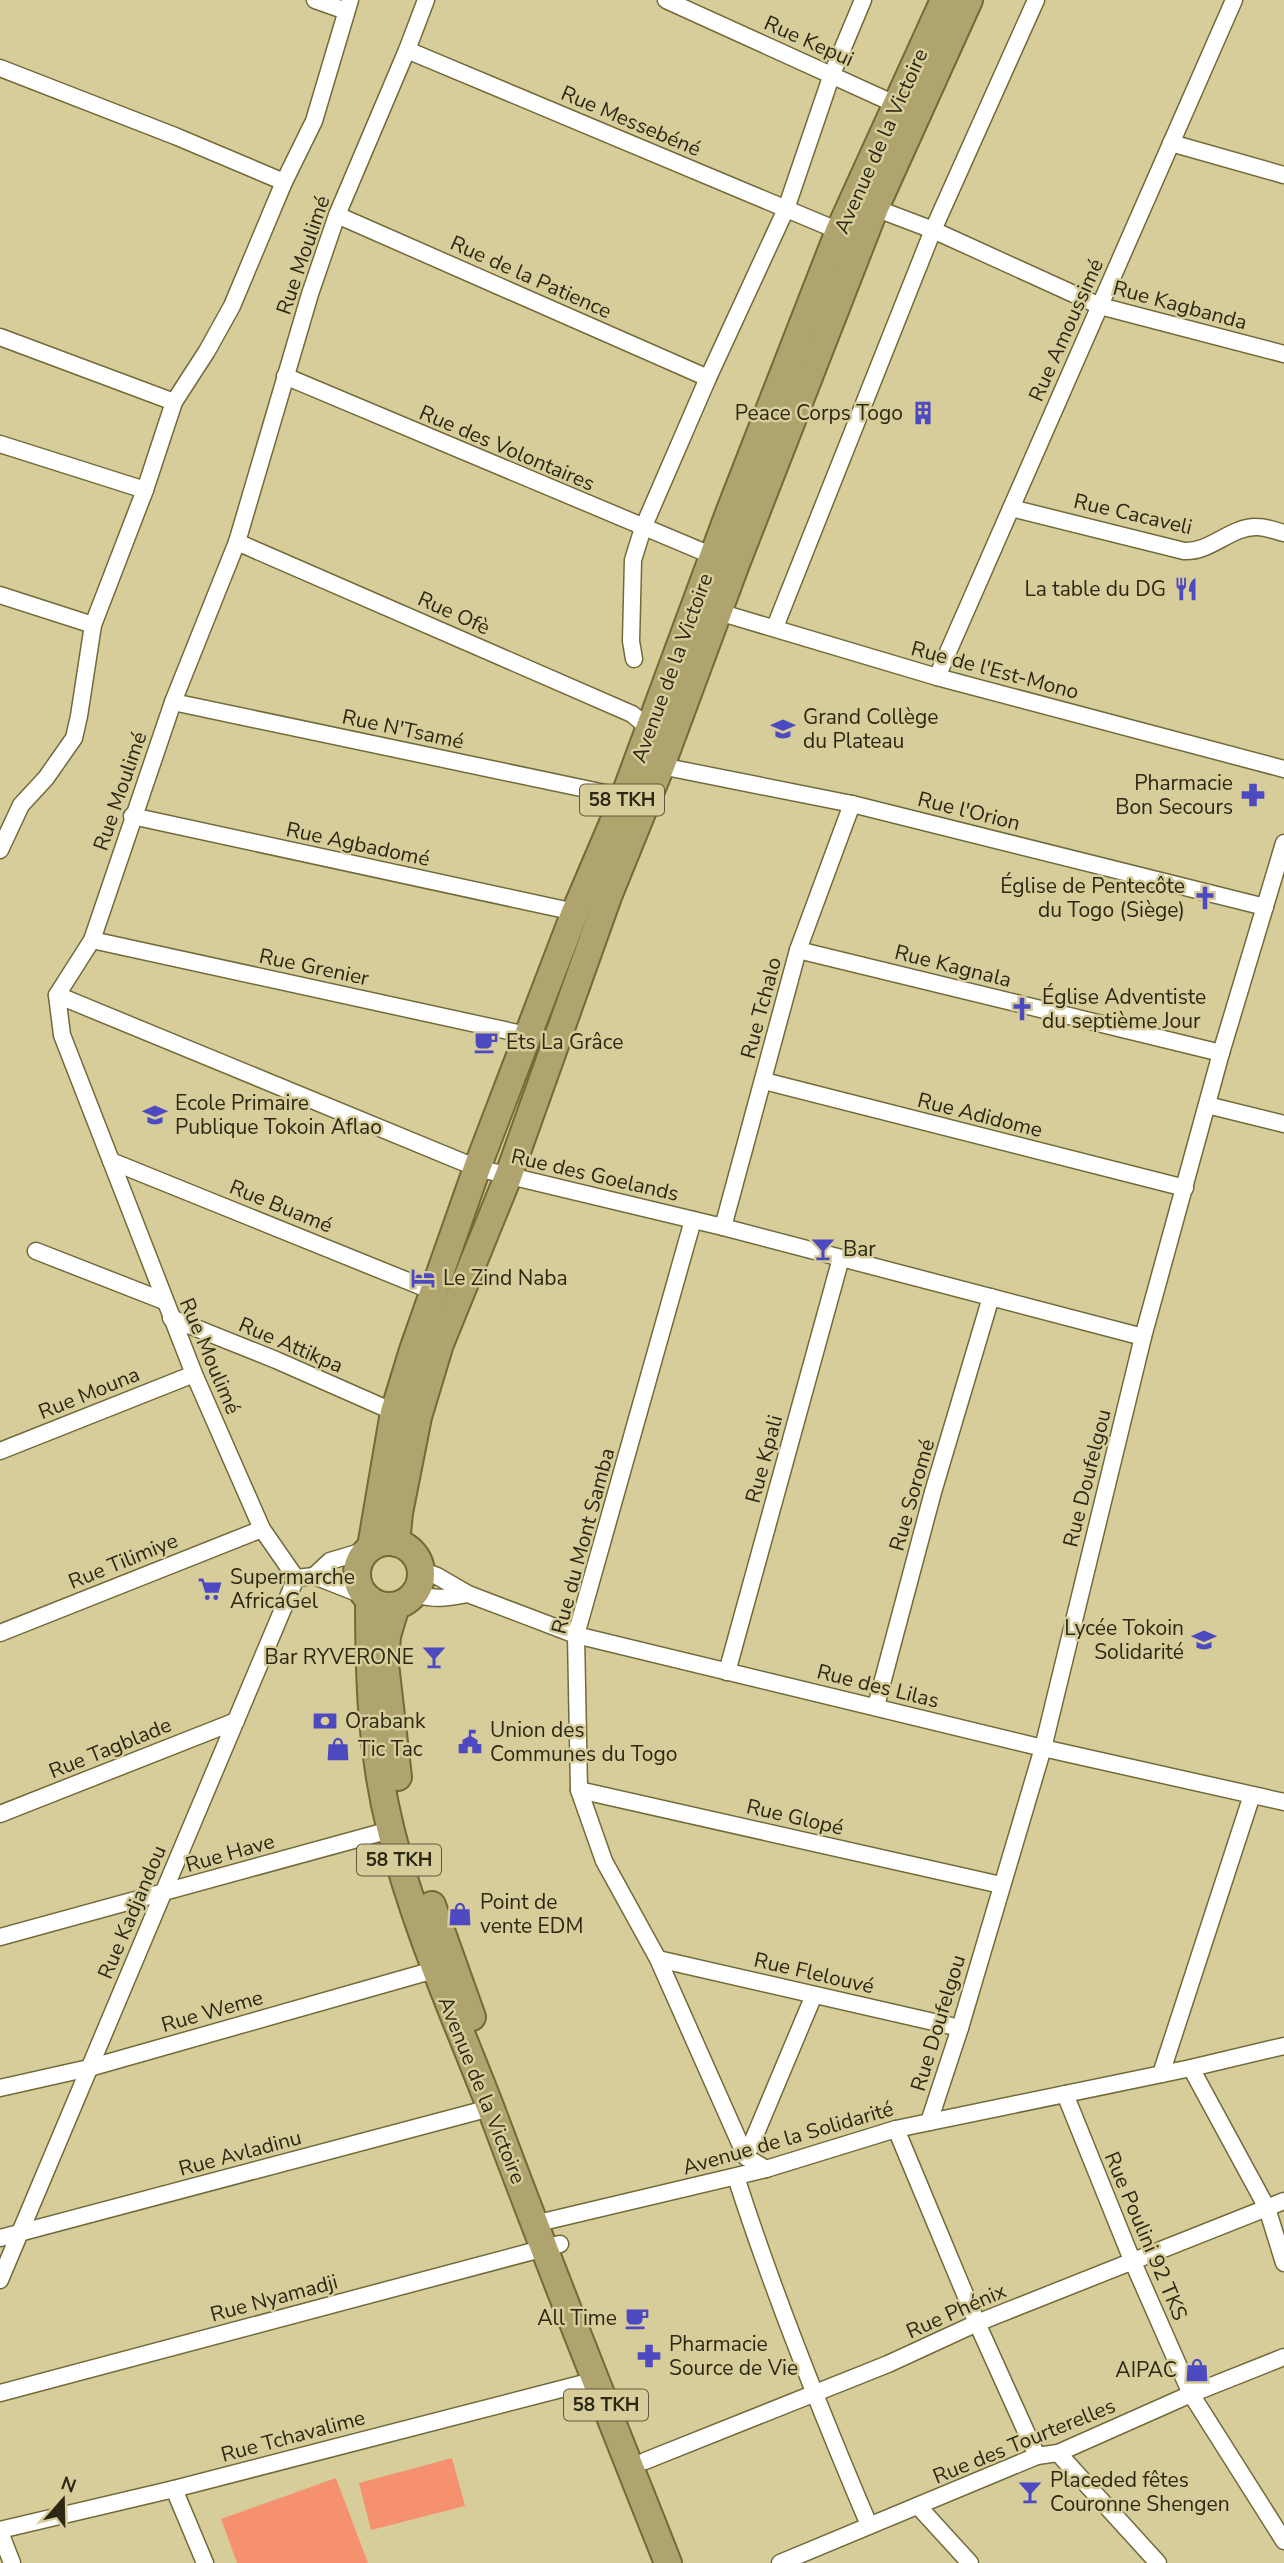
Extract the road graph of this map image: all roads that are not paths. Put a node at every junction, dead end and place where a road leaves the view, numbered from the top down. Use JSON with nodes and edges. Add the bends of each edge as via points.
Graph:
{"nodes":[{"id":1,"x":315,"y":0,"type":"edge"},
{"id":2,"x":426,"y":0,"type":"edge"},
{"id":3,"x":666,"y":0,"type":"edge"},
{"id":4,"x":863,"y":0,"type":"edge"},
{"id":5,"x":944,"y":0,"type":"edge"},
{"id":6,"x":969,"y":0,"type":"edge"},
{"id":7,"x":1036,"y":0,"type":"edge"},
{"id":8,"x":1234,"y":0,"type":"edge"},
{"id":9,"x":348,"y":6,"type":"edge"},
{"id":10,"x":407,"y":50,"type":"junction"},
{"id":11,"x":0,"y":68,"type":"edge"},
{"id":12,"x":832,"y":74,"type":"junction"},
{"id":13,"x":897,"y":105,"type":"junction"},
{"id":14,"x":1171,"y":143,"type":"junction"},
{"id":15,"x":1284,"y":175,"type":"edge"},
{"id":16,"x":284,"y":182,"type":"junction"},
{"id":17,"x":875,"y":208,"type":"junction"},
{"id":18,"x":786,"y":209,"type":"junction"},
{"id":19,"x":337,"y":215,"type":"junction"},
{"id":20,"x":933,"y":230,"type":"junction"},
{"id":21,"x":839,"y":231,"type":"junction"},
{"id":22,"x":1100,"y":306,"type":"junction"},
{"id":23,"x":0,"y":337,"type":"edge"},
{"id":24,"x":1284,"y":354,"type":"edge"},
{"id":25,"x":285,"y":376,"type":"junction"},
{"id":26,"x":708,"y":377,"type":"junction"},
{"id":27,"x":174,"y":402,"type":"junction"},
{"id":28,"x":0,"y":443,"type":"edge"},
{"id":29,"x":145,"y":490,"type":"junction"},
{"id":30,"x":1011,"y":508,"type":"junction"},
{"id":31,"x":643,"y":528,"type":"junction"},
{"id":32,"x":1284,"y":533,"type":"edge"},
{"id":33,"x":237,"y":542,"type":"junction"},
{"id":34,"x":724,"y":561,"type":"junction"},
{"id":35,"x":0,"y":595,"type":"edge"},
{"id":36,"x":707,"y":608,"type":"junction"},
{"id":37,"x":93,"y":625,"type":"junction"},
{"id":38,"x":775,"y":627,"type":"junction"},
{"id":39,"x":634,"y":659,"type":"dead end"},
{"id":40,"x":937,"y":677,"type":"junction"},
{"id":41,"x":173,"y":702,"type":"junction"},
{"id":42,"x":649,"y":729,"type":"junction"},
{"id":43,"x":661,"y":766,"type":"junction"},
{"id":44,"x":1284,"y":769,"type":"edge"},
{"id":45,"x":624,"y":797,"type":"junction"},
{"id":46,"x":852,"y":804,"type":"junction"},
{"id":47,"x":132,"y":816,"type":"junction"},
{"id":48,"x":1284,"y":843,"type":"edge"},
{"id":49,"x":0,"y":849,"type":"edge"},
{"id":50,"x":1265,"y":907,"type":"junction"},
{"id":51,"x":575,"y":912,"type":"junction"},
{"id":52,"x":92,"y":940,"type":"junction"},
{"id":53,"x":798,"y":950,"type":"junction"},
{"id":54,"x":57,"y":995,"type":"junction"},
{"id":55,"x":527,"y":1035,"type":"junction"},
{"id":56,"x":1221,"y":1053,"type":"junction"},
{"id":57,"x":764,"y":1082,"type":"junction"},
{"id":58,"x":1206,"y":1105,"type":"junction"},
{"id":59,"x":1284,"y":1124,"type":"edge"},
{"id":60,"x":111,"y":1161,"type":"junction"},
{"id":61,"x":477,"y":1168,"type":"junction"},
{"id":62,"x":508,"y":1177,"type":"junction"},
{"id":63,"x":1185,"y":1188,"type":"junction"},
{"id":64,"x":693,"y":1220,"type":"junction"},
{"id":65,"x":723,"y":1227,"type":"junction"},
{"id":66,"x":36,"y":1251,"type":"dead end"},
{"id":67,"x":841,"y":1258,"type":"junction"},
{"id":68,"x":435,"y":1292,"type":"junction"},
{"id":69,"x":991,"y":1297,"type":"junction"},
{"id":70,"x":164,"y":1301,"type":"junction"},
{"id":71,"x":172,"y":1318,"type":"junction"},
{"id":72,"x":1143,"y":1337,"type":"junction"},
{"id":73,"x":194,"y":1374,"type":"junction"},
{"id":74,"x":394,"y":1412,"type":"junction"},
{"id":75,"x":0,"y":1451,"type":"edge"},
{"id":76,"x":262,"y":1529,"type":"junction"},
{"id":77,"x":378,"y":1547,"type":"junction"},
{"id":78,"x":314,"y":1576,"type":"junction"},
{"id":79,"x":296,"y":1578,"type":"junction"},
{"id":80,"x":411,"y":1590,"type":"junction"},
{"id":81,"x":468,"y":1594,"type":"junction"},
{"id":82,"x":367,"y":1598,"type":"junction"},
{"id":83,"x":0,"y":1633,"type":"edge"},
{"id":84,"x":576,"y":1635,"type":"junction"},
{"id":85,"x":727,"y":1672,"type":"junction"},
{"id":86,"x":876,"y":1706,"type":"junction"},
{"id":87,"x":236,"y":1721,"type":"junction"},
{"id":88,"x":1043,"y":1748,"type":"junction"},
{"id":89,"x":579,"y":1790,"type":"junction"},
{"id":90,"x":1252,"y":1795,"type":"junction"},
{"id":91,"x":1284,"y":1802,"type":"edge"},
{"id":92,"x":0,"y":1814,"type":"edge"},
{"id":93,"x":390,"y":1830,"type":"junction"},
{"id":94,"x":1001,"y":1885,"type":"junction"},
{"id":95,"x":163,"y":1894,"type":"junction"},
{"id":96,"x":0,"y":1937,"type":"edge"},
{"id":97,"x":658,"y":1959,"type":"junction"},
{"id":98,"x":435,"y":1970,"type":"junction"},
{"id":99,"x":814,"y":1995,"type":"junction"},
{"id":100,"x":960,"y":2028,"type":"junction"},
{"id":101,"x":1284,"y":2046,"type":"edge"},
{"id":102,"x":89,"y":2067,"type":"junction"},
{"id":103,"x":1191,"y":2068,"type":"junction"},
{"id":104,"x":1161,"y":2074,"type":"junction"},
{"id":105,"x":0,"y":2088,"type":"edge"},
{"id":106,"x":1065,"y":2094,"type":"junction"},
{"id":107,"x":490,"y":2108,"type":"junction"},
{"id":108,"x":929,"y":2122,"type":"junction"},
{"id":109,"x":895,"y":2129,"type":"junction"},
{"id":110,"x":746,"y":2157,"type":"junction"},
{"id":111,"x":766,"y":2169,"type":"junction"},
{"id":112,"x":736,"y":2176,"type":"junction"},
{"id":113,"x":1284,"y":2201,"type":"edge"},
{"id":114,"x":1268,"y":2208,"type":"junction"},
{"id":115,"x":19,"y":2234,"type":"junction"},
{"id":116,"x":547,"y":2234,"type":"junction"},
{"id":117,"x":0,"y":2238,"type":"edge"},
{"id":118,"x":1132,"y":2260,"type":"junction"},
{"id":119,"x":1284,"y":2263,"type":"edge"},
{"id":120,"x":0,"y":2280,"type":"edge"},
{"id":121,"x":976,"y":2323,"type":"junction"},
{"id":122,"x":1284,"y":2357,"type":"edge"},
{"id":123,"x":596,"y":2380,"type":"junction"},
{"id":124,"x":0,"y":2393,"type":"edge"},
{"id":125,"x":1191,"y":2393,"type":"junction"},
{"id":126,"x":813,"y":2394,"type":"junction"},
{"id":127,"x":1058,"y":2453,"type":"junction"},
{"id":128,"x":1037,"y":2456,"type":"junction"},
{"id":129,"x":645,"y":2461,"type":"junction"},
{"id":130,"x":174,"y":2489,"type":"junction"},
{"id":131,"x":918,"y":2506,"type":"junction"},
{"id":132,"x":869,"y":2525,"type":"junction"},
{"id":133,"x":0,"y":2531,"type":"edge"},
{"id":134,"x":1284,"y":2541,"type":"edge"},
{"id":135,"x":790,"y":2562,"type":"edge"},
{"id":136,"x":12,"y":2563,"type":"edge"},
{"id":137,"x":205,"y":2563,"type":"edge"},
{"id":138,"x":668,"y":2563,"type":"edge"},
{"id":139,"x":684,"y":2563,"type":"edge"},
{"id":140,"x":970,"y":2563,"type":"edge"},
{"id":141,"x":1158,"y":2563,"type":"edge"}],
"edges":[{"from":1,"to":9,"type":"street"},
{"from":2,"to":10,"type":"street","name":"Rue Moulimé"},
{"from":3,"to":12,"type":"street","name":"Rue Kepui"},
{"from":4,"to":12,"type":"street"},
{"from":5,"to":13,"type":"highway","name":"Avenue de la Victoire","number":"58 TKH"},
{"from":6,"to":17,"type":"highway","name":"Avenue de la Victoire","number":"58 TKH"},
{"from":7,"to":20,"type":"street"},
{"from":8,"to":14,"type":"street","name":"Rue Amoussimé"},
{"from":9,"to":16,"type":"street","via":[[314,121]]},
{"from":10,"to":18,"type":"street","name":"Rue Messebéné"},
{"from":10,"to":19,"type":"street","name":"Rue Moulimé"},
{"from":11,"to":16,"type":"street"},
{"from":12,"to":13,"type":"street","name":"Rue Kepui"},
{"from":12,"to":18,"type":"street"},
{"from":13,"to":21,"type":"highway","name":"Avenue de la Victoire","number":"58 TKH"},
{"from":14,"to":15,"type":"street"},
{"from":14,"to":22,"type":"street","name":"Rue Amoussimé"},
{"from":16,"to":27,"type":"street","via":[[232,306]]},
{"from":17,"to":20,"type":"street","name":"Rue Kagbanda"},
{"from":17,"to":34,"type":"highway","name":"Avenue de la Victoire","number":"58 TKH"},
{"from":18,"to":21,"type":"street","name":"Rue Messebéné"},
{"from":18,"to":26,"type":"street"},
{"from":19,"to":25,"type":"street","name":"Rue Moulimé"},
{"from":19,"to":26,"type":"street","name":"Rue de la Patience"},
{"from":20,"to":22,"type":"street","name":"Rue Kagbanda"},
{"from":20,"to":38,"type":"street"},
{"from":21,"to":34,"type":"highway","name":"Avenue de la Victoire","number":"58 TKH"},
{"from":22,"to":24,"type":"street","name":"Rue Kagbanda"},
{"from":22,"to":30,"type":"street","name":"Rue Amoussimé"},
{"from":23,"to":27,"type":"street"},
{"from":25,"to":31,"type":"street","name":"Rue des Volontaires"},
{"from":25,"to":33,"type":"street","name":"Rue Moulimé"},
{"from":26,"to":31,"type":"street"},
{"from":27,"to":29,"type":"street"},
{"from":28,"to":29,"type":"street"},
{"from":29,"to":37,"type":"street"},
{"from":30,"to":32,"type":"street","name":"Rue Cacaveli","via":[[1194,552],[1247,528]]},
{"from":30,"to":40,"type":"street","name":"Rue Amoussimé"},
{"from":31,"to":34,"type":"street","name":"Rue des Volontaires"},
{"from":31,"to":39,"type":"street","via":[[633,559]]},
{"from":33,"to":41,"type":"street","name":"Rue Moulimé"},
{"from":33,"to":42,"type":"street","name":"Rue Ofè","via":[[632,714]]},
{"from":34,"to":36,"type":"highway","name":"Avenue de la Victoire","number":"58 TKH"},
{"from":35,"to":37,"type":"street"},
{"from":36,"to":38,"type":"street","name":"Rue de l'Est-Mono"},
{"from":36,"to":42,"type":"highway","name":"Avenue de la Victoire","number":"58 TKH"},
{"from":36,"to":43,"type":"highway","name":"Avenue de la Victoire","number":"58 TKH"},
{"from":37,"to":49,"type":"street","via":[[74,738],[22,805]]},
{"from":38,"to":40,"type":"street","name":"Rue de l'Est-Mono"},
{"from":40,"to":44,"type":"street","name":"Rue de l'Est-Mono"},
{"from":41,"to":45,"type":"street","name":"Rue N'Tsamé"},
{"from":41,"to":47,"type":"street","name":"Rue Moulimé"},
{"from":42,"to":45,"type":"highway","name":"Avenue de la Victoire","number":"58 TKH"},
{"from":43,"to":46,"type":"street","name":"Rue l'Orion"},
{"from":43,"to":62,"type":"highway","name":"Avenue de la Victoire","number":"58 TKH","via":[[609,894]]},
{"from":45,"to":51,"type":"highway","name":"Avenue de la Victoire","number":"58 TKH"},
{"from":46,"to":50,"type":"street","name":"Rue l'Orion"},
{"from":46,"to":53,"type":"street","name":"Rue Tchalo"},
{"from":47,"to":51,"type":"street","name":"Rue Agbadomé"},
{"from":47,"to":52,"type":"street","name":"Rue Moulimé"},
{"from":48,"to":50,"type":"street","name":"Rue Doufelgou"},
{"from":50,"to":56,"type":"street","name":"Rue Doufelgou"},
{"from":51,"to":55,"type":"highway","name":"Avenue de la Victoire","number":"58 TKH"},
{"from":52,"to":54,"type":"street","name":"Rue Moulimé"},
{"from":52,"to":55,"type":"street","name":"Rue Grenier"},
{"from":53,"to":56,"type":"street","name":"Rue Kagnala"},
{"from":53,"to":57,"type":"street","name":"Rue Tchalo"},
{"from":54,"to":60,"type":"street","name":"Rue Moulimé","via":[[62,1035]]},
{"from":54,"to":61,"type":"street","name":"Rue des Goelands"},
{"from":55,"to":61,"type":"highway","name":"Avenue de la Victoire","number":"58 TKH"},
{"from":56,"to":58,"type":"street","name":"Rue Doufelgou"},
{"from":57,"to":63,"type":"street","name":"Rue Adidome"},
{"from":57,"to":65,"type":"street","name":"Rue Tchalo"},
{"from":58,"to":59,"type":"street"},
{"from":58,"to":63,"type":"street","name":"Rue Doufelgou"},
{"from":60,"to":68,"type":"street","name":"Rue Buamé"},
{"from":60,"to":70,"type":"street","name":"Rue Moulimé"},
{"from":61,"to":62,"type":"street","name":"Rue des Goelands"},
{"from":61,"to":68,"type":"highway","name":"Avenue de la Victoire","number":"58 TKH"},
{"from":62,"to":64,"type":"street","name":"Rue des Goelands"},
{"from":62,"to":77,"type":"highway","name":"Avenue de la Victoire","number":"58 TKH","via":[[428,1382],[407,1467]]},
{"from":63,"to":72,"type":"street","name":"Rue Doufelgou"},
{"from":64,"to":65,"type":"street","name":"Rue des Goelands"},
{"from":64,"to":84,"type":"street","name":"Rue du Mont Samba"},
{"from":65,"to":67,"type":"street","name":"Rue des Goelands"},
{"from":66,"to":70,"type":"street"},
{"from":67,"to":69,"type":"street","name":"Rue des Goelands"},
{"from":67,"to":85,"type":"street","name":"Rue Kpali"},
{"from":68,"to":74,"type":"highway","name":"Avenue de la Victoire","number":"58 TKH"},
{"from":69,"to":72,"type":"street","name":"Rue des Goelands"},
{"from":69,"to":86,"type":"street","name":"Rue Soromé"},
{"from":70,"to":71,"type":"street","name":"Rue Moulimé"},
{"from":71,"to":73,"type":"street","name":"Rue Moulimé"},
{"from":71,"to":74,"type":"street","name":"Rue Attikpa"},
{"from":72,"to":88,"type":"street","name":"Rue Doufelgou"},
{"from":73,"to":75,"type":"street","name":"Rue Mouna"},
{"from":73,"to":76,"type":"street","name":"Rue Moulimé"},
{"from":74,"to":77,"type":"highway","name":"Avenue de la Victoire","number":"58 TKH"},
{"from":76,"to":79,"type":"street","name":"Rue Moulimé"},
{"from":76,"to":83,"type":"street","name":"Rue Tilimiye"},
{"from":77,"to":78,"type":"street","via":[[330,1561]]},
{"from":77,"to":80,"type":"highway","via":[[408,1548],[417,1558]]},
{"from":77,"to":82,"type":"highway","via":[[358,1564],[360,1589]]},
{"from":78,"to":79,"type":"street"},
{"from":78,"to":82,"type":"street"},
{"from":79,"to":87,"type":"street","name":"Rue Kadjandou"},
{"from":80,"to":81,"type":"street","name":"Rue des Lilas"},
{"from":80,"to":81,"type":"street","name":"Rue des Lilas","via":[[430,1598]]},
{"from":80,"to":82,"type":"highway","via":[[386,1606]]},
{"from":80,"to":116,"type":"highway","name":"Avenue de la Victoire","number":"58 TKH","via":[[387,1636],[384,1664],[407,1826]]},
{"from":81,"to":84,"type":"street","name":"Rue des Lilas"},
{"from":82,"to":93,"type":"highway","name":"Avenue de la Victoire","number":"58 TKH","via":[[369,1691]]},
{"from":84,"to":85,"type":"street","name":"Rue des Lilas"},
{"from":84,"to":89,"type":"street","name":"Rue du Mont Samba"},
{"from":85,"to":86,"type":"street","name":"Rue des Lilas"},
{"from":86,"to":88,"type":"street","name":"Rue des Lilas"},
{"from":87,"to":92,"type":"street","name":"Rue Tagblade"},
{"from":87,"to":95,"type":"street","name":"Rue Kadjandou"},
{"from":88,"to":90,"type":"street","name":"Rue des Lilas"},
{"from":88,"to":94,"type":"street","name":"Rue Doufelgou"},
{"from":89,"to":94,"type":"street","name":"Rue Glopé"},
{"from":89,"to":97,"type":"street","name":"Rue du Mont Samba","via":[[604,1861]]},
{"from":90,"to":91,"type":"street","name":"Rue des Lilas"},
{"from":90,"to":104,"type":"street"},
{"from":93,"to":95,"type":"street","name":"Rue Have"},
{"from":93,"to":98,"type":"highway","name":"Avenue de la Victoire","number":"58 TKH"},
{"from":94,"to":100,"type":"street","name":"Rue Doufelgou"},
{"from":95,"to":96,"type":"street","name":"Rue Have"},
{"from":95,"to":102,"type":"street","name":"Rue Kadjandou"},
{"from":97,"to":99,"type":"street","name":"Rue Flelouvé"},
{"from":97,"to":110,"type":"street","name":"Rue du Mont Samba"},
{"from":98,"to":102,"type":"street","name":"Rue Weme"},
{"from":98,"to":107,"type":"highway","name":"Avenue de la Victoire","number":"58 TKH"},
{"from":99,"to":100,"type":"street","name":"Rue Flelouvé"},
{"from":99,"to":110,"type":"street"},
{"from":100,"to":108,"type":"street","name":"Rue Doufelgou"},
{"from":101,"to":103,"type":"street","name":"Avenue de la Solidarité"},
{"from":102,"to":105,"type":"street","name":"Rue Weme"},
{"from":102,"to":115,"type":"street","name":"Rue Kadjandou"},
{"from":103,"to":104,"type":"street","name":"Avenue de la Solidarité"},
{"from":103,"to":114,"type":"street"},
{"from":104,"to":106,"type":"street","name":"Avenue de la Solidarité"},
{"from":106,"to":108,"type":"street","name":"Avenue de la Solidarité"},
{"from":106,"to":118,"type":"street","name":"Rue Poulini 92 TKS"},
{"from":107,"to":115,"type":"street","name":"Rue Avladinu"},
{"from":107,"to":116,"type":"highway","name":"Avenue de la Victoire","number":"58 TKH"},
{"from":108,"to":109,"type":"street","name":"Avenue de la Solidarité"},
{"from":109,"to":111,"type":"street","name":"Avenue de la Solidarité"},
{"from":109,"to":121,"type":"street"},
{"from":110,"to":111,"type":"street"},
{"from":111,"to":112,"type":"street","name":"Avenue de la Solidarité"},
{"from":112,"to":116,"type":"street","name":"Avenue de la Solidarité"},
{"from":112,"to":126,"type":"street"},
{"from":113,"to":114,"type":"street","name":"Rue Phénix"},
{"from":114,"to":118,"type":"street","name":"Rue Phénix"},
{"from":114,"to":119,"type":"street"},
{"from":115,"to":117,"type":"street","name":"Rue Avladinu"},
{"from":115,"to":120,"type":"street","name":"Rue Kadjandou"},
{"from":116,"to":123,"type":"highway","name":"Avenue de la Victoire","number":"58 TKH"},
{"from":116,"to":124,"type":"street","name":"Rue Nyamadji"},
{"from":116,"to":129,"type":"highway","name":"Avenue de la Victoire","number":"58 TKH"},
{"from":118,"to":121,"type":"street","name":"Rue Phénix"},
{"from":118,"to":125,"type":"street","name":"Rue Poulini 92 TKS"},
{"from":121,"to":126,"type":"street","name":"Rue Phénix"},
{"from":121,"to":128,"type":"street"},
{"from":122,"to":125,"type":"street","name":"Rue des Tourterelles"},
{"from":123,"to":130,"type":"street","name":"Rue Tchavalime"},
{"from":123,"to":138,"type":"highway","name":"Avenue de la Victoire","number":"58 TKH"},
{"from":125,"to":127,"type":"street","name":"Rue des Tourterelles"},
{"from":125,"to":134,"type":"street","name":"Rue Poulini 92 TKS"},
{"from":126,"to":129,"type":"street","name":"Rue Phénix"},
{"from":126,"to":132,"type":"street"},
{"from":127,"to":128,"type":"street","name":"Rue des Tourterelles"},
{"from":127,"to":141,"type":"street"},
{"from":128,"to":131,"type":"street","name":"Rue des Tourterelles"},
{"from":129,"to":139,"type":"highway","name":"Avenue de la Victoire","number":"58 TKH"},
{"from":130,"to":133,"type":"street","name":"Rue Tchavalime"},
{"from":130,"to":137,"type":"street"},
{"from":131,"to":132,"type":"street","name":"Rue des Tourterelles"},
{"from":131,"to":140,"type":"street"},
{"from":132,"to":135,"type":"street","name":"Rue des Tourterelles"},
{"from":133,"to":136,"type":"street"}]}
